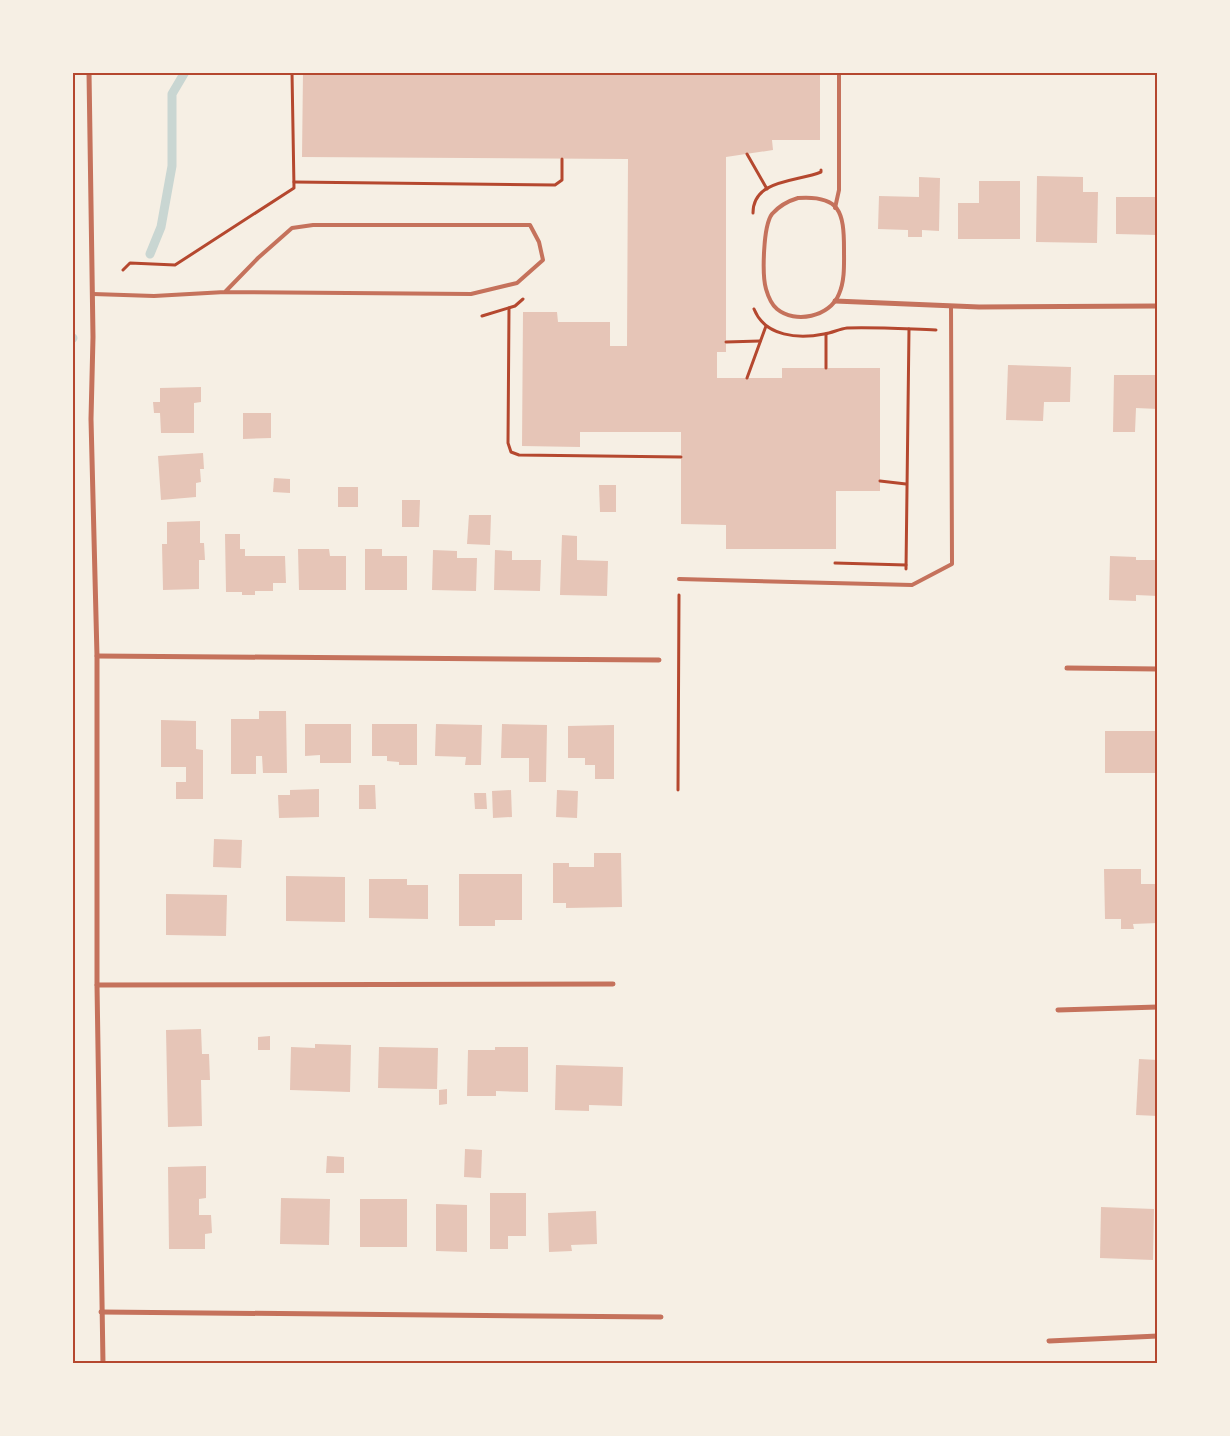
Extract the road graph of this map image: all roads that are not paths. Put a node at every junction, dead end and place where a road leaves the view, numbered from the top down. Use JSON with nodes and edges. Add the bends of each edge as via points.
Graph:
{"nodes":[{"id":1,"x":89,"y":72,"type":"edge"},
{"id":2,"x":839,"y":72,"type":"edge"},
{"id":3,"x":835,"y":208,"type":"junction"},
{"id":4,"x":225,"y":292,"type":"junction"},
{"id":5,"x":93,"y":294,"type":"junction"},
{"id":6,"x":835,"y":301,"type":"junction"},
{"id":7,"x":951,"y":306,"type":"junction"},
{"id":8,"x":1158,"y":306,"type":"edge"},
{"id":9,"x":679,"y":579,"type":"road end"},
{"id":10,"x":97,"y":656,"type":"junction"},
{"id":11,"x":659,"y":660,"type":"dead end"},
{"id":12,"x":1067,"y":668,"type":"dead end"},
{"id":13,"x":1158,"y":669,"type":"edge"},
{"id":14,"x":613,"y":984,"type":"dead end"},
{"id":15,"x":97,"y":985,"type":"junction"},
{"id":16,"x":1158,"y":1007,"type":"edge"},
{"id":17,"x":1058,"y":1010,"type":"dead end"},
{"id":18,"x":102,"y":1312,"type":"junction"},
{"id":19,"x":661,"y":1317,"type":"dead end"},
{"id":20,"x":1158,"y":1336,"type":"edge"},
{"id":21,"x":1049,"y":1341,"type":"dead end"},
{"id":22,"x":103,"y":1364,"type":"edge"}],
"edges":[{"from":1,"to":5,"type":"street"},
{"from":2,"to":3,"type":"lane","via":[[839,190]]},
{"from":3,"to":6,"type":"lane","via":[[840,212],[844,225],[842,286]]},
{"from":3,"to":6,"type":"lane","via":[[820,198],[798,198],[772,214],[766,226],[764,273],[769,298],[775,308],[786,314],[809,317]]},
{"from":4,"to":4,"type":"lane","via":[[471,294],[517,283],[542,260],[539,242],[530,225],[313,225],[292,228]]},
{"from":4,"to":5,"type":"lane","via":[[154,296]]},
{"from":5,"to":10,"type":"street"},
{"from":6,"to":7,"type":"street"},
{"from":7,"to":8,"type":"street"},
{"from":7,"to":9,"type":"lane","via":[[952,564],[912,585]]},
{"from":10,"to":11,"type":"street"},
{"from":10,"to":15,"type":"street"},
{"from":12,"to":13,"type":"street"},
{"from":14,"to":15,"type":"street"},
{"from":15,"to":18,"type":"street"},
{"from":16,"to":17,"type":"street"},
{"from":18,"to":19,"type":"street"},
{"from":18,"to":22,"type":"street"},
{"from":20,"to":21,"type":"street"}]}
